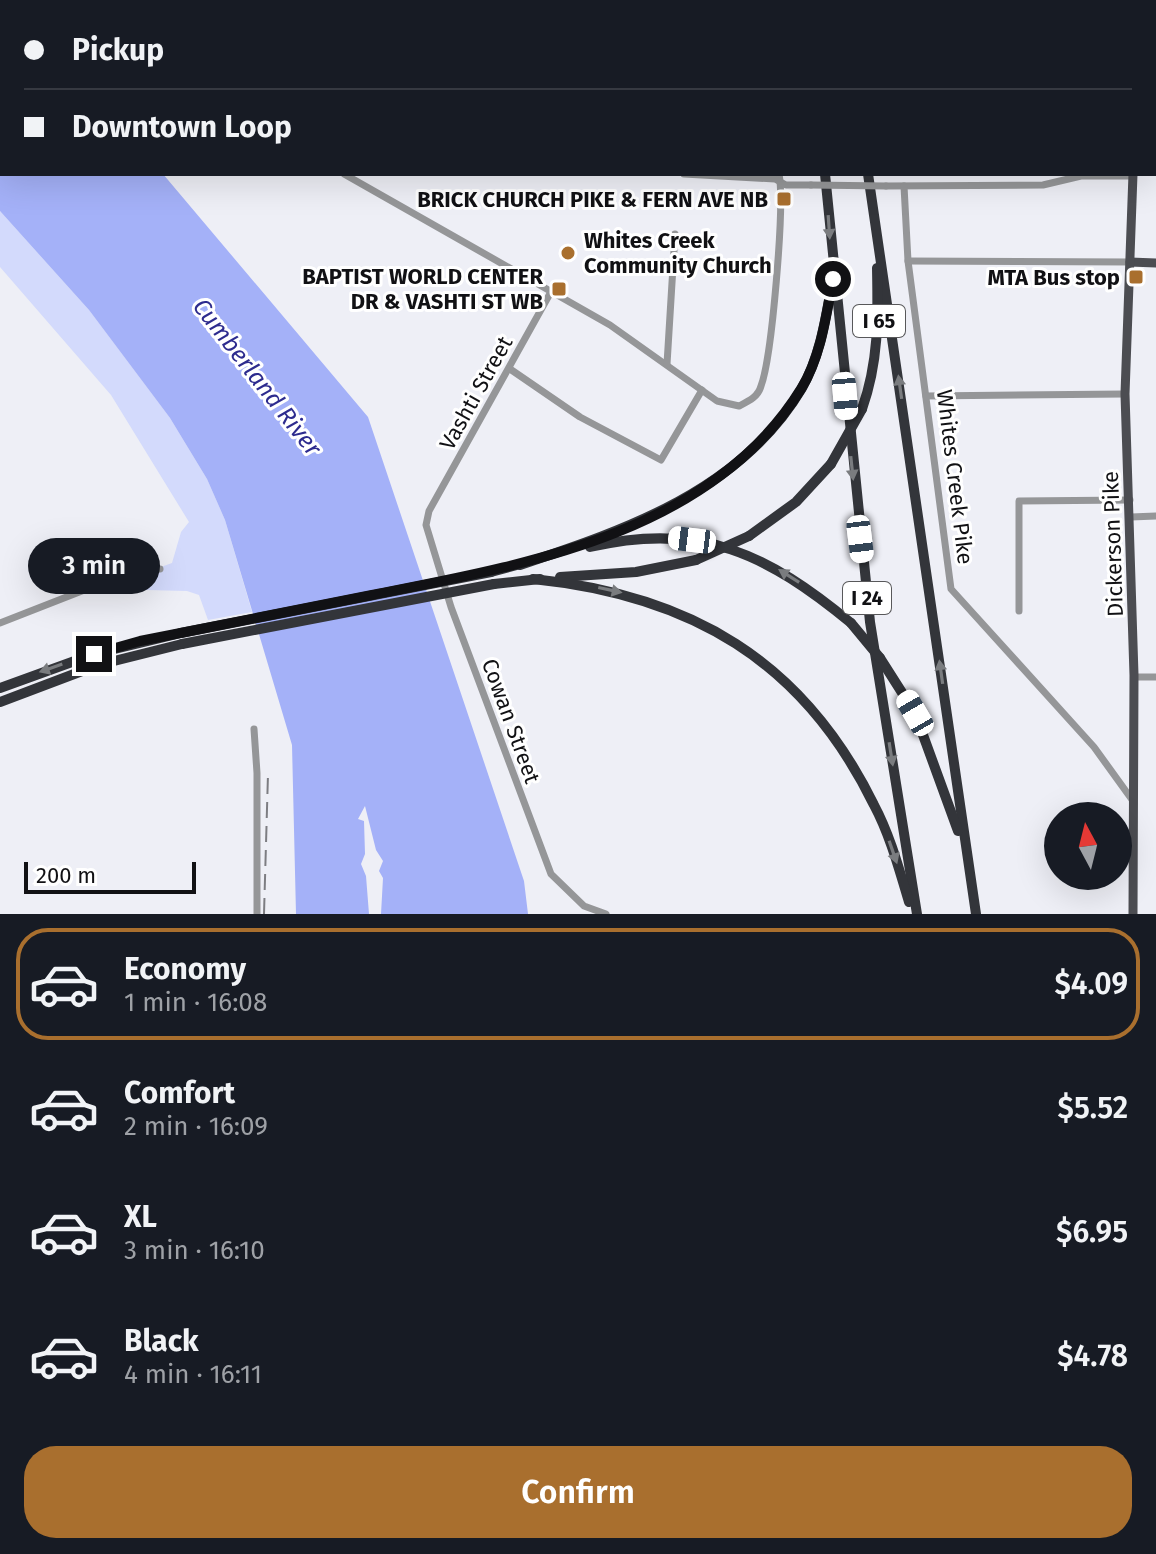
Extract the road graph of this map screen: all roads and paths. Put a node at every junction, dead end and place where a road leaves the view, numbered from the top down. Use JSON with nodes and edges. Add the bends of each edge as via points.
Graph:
{"nodes":[{"id":1,"x":348,"y":176,"type":"edge"},
{"id":2,"x":732,"y":176,"type":"edge"},
{"id":3,"x":825,"y":176,"type":"edge"},
{"id":4,"x":868,"y":176,"type":"edge"},
{"id":5,"x":1042,"y":176,"type":"edge"},
{"id":6,"x":1081,"y":176,"type":"edge"},
{"id":7,"x":1133,"y":176,"type":"edge"},
{"id":8,"x":780,"y":178,"type":"edge"},
{"id":9,"x":1043,"y":185,"type":"junction"},
{"id":10,"x":904,"y":186,"type":"junction"},
{"id":11,"x":875,"y":230,"type":"junction"},
{"id":12,"x":675,"y":234,"type":"dead end"},
{"id":13,"x":908,"y":261,"type":"junction"},
{"id":14,"x":1130,"y":262,"type":"junction"},
{"id":15,"x":1156,"y":263,"type":"edge"},
{"id":16,"x":833,"y":279,"type":"junction"},
{"id":17,"x":552,"y":290,"type":"junction"},
{"id":18,"x":667,"y":364,"type":"junction"},
{"id":19,"x":510,"y":369,"type":"junction"},
{"id":20,"x":702,"y":390,"type":"junction"},
{"id":21,"x":1125,"y":394,"type":"junction"},
{"id":22,"x":926,"y":396,"type":"junction"},
{"id":23,"x":1130,"y":500,"type":"junction"},
{"id":24,"x":429,"y":511,"type":"joint"},
{"id":25,"x":1156,"y":516,"type":"edge"},
{"id":26,"x":1131,"y":517,"type":"junction"},
{"id":27,"x":520,"y":565,"type":"junction"},
{"id":28,"x":160,"y":569,"type":"dead end"},
{"id":29,"x":533,"y":579,"type":"junction"},
{"id":30,"x":1019,"y":611,"type":"dead end"},
{"id":31,"x":0,"y":623,"type":"edge"},
{"id":32,"x":181,"y":638,"type":"junction"},
{"id":33,"x":1134,"y":677,"type":"junction"},
{"id":34,"x":1156,"y":677,"type":"edge"},
{"id":35,"x":0,"y":688,"type":"edge"},
{"id":36,"x":0,"y":702,"type":"edge"},
{"id":37,"x":254,"y":729,"type":"dead end"},
{"id":38,"x":1133,"y":801,"type":"junction"},
{"id":39,"x":967,"y":860,"type":"junction"},
{"id":40,"x":257,"y":914,"type":"edge"},
{"id":41,"x":606,"y":914,"type":"edge"},
{"id":42,"x":915,"y":914,"type":"edge"},
{"id":43,"x":976,"y":914,"type":"edge"},
{"id":44,"x":1133,"y":914,"type":"edge"}],
"edges":[{"from":1,"to":17,"type":"street"},
{"from":2,"to":8,"type":"street"},
{"from":3,"to":16,"type":"highway","number":"I 24","one_way":true},
{"from":4,"to":11,"type":"highway"},
{"from":5,"to":9,"type":"street"},
{"from":6,"to":9,"type":"street"},
{"from":7,"to":14,"type":"main road","name":"Dickerson Pike"},
{"from":8,"to":10,"type":"street","bridge":true,"via":[[811,185]]},
{"from":8,"to":20,"type":"street","via":[[761,387],[739,406],[728,406]]},
{"from":9,"to":10,"type":"street"},
{"from":10,"to":13,"type":"street","name":"Whites Creek Pike"},
{"from":11,"to":29,"type":"highway","number":"I 65","bridge":true,"via":[[879,325],[862,409],[831,464],[796,502],[749,536],[696,560],[636,572]]},
{"from":39,"to":11,"type":"highway","one_way":true},
{"from":12,"to":18,"type":"street"},
{"from":13,"to":14,"type":"street"},
{"from":13,"to":22,"type":"street","name":"Whites Creek Pike"},
{"from":14,"to":15,"type":"main road"},
{"from":14,"to":21,"type":"main road","name":"Dickerson Pike"},
{"from":16,"to":27,"type":"highway","number":"I 65","via":[[816,357],[803,387],[759,444],[670,507],[601,538]]},
{"from":16,"to":42,"type":"highway","number":"I 24","one_way":true,"via":[[870,622]]},
{"from":17,"to":18,"type":"street"},
{"from":17,"to":19,"type":"street","name":"Vashti Street"},
{"from":18,"to":20,"type":"street"},
{"from":19,"to":20,"type":"street","via":[[580,417],[661,460]]},
{"from":19,"to":24,"type":"street","name":"Vashti Street"},
{"from":21,"to":22,"type":"street"},
{"from":21,"to":23,"type":"main road","name":"Dickerson Pike"},
{"from":22,"to":38,"type":"street","name":"Whites Creek Pike","via":[[954,596],[1094,747]]},
{"from":23,"to":26,"type":"main road","name":"Dickerson Pike"},
{"from":23,"to":30,"type":"street","via":[[1019,501]]},
{"from":24,"to":41,"type":"street","name":"Cowan Street","via":[[426,525],[451,607],[551,874],[584,906]]},
{"from":25,"to":26,"type":"street"},
{"from":26,"to":33,"type":"main road","name":"Dickerson Pike"},
{"from":27,"to":32,"type":"highway","number":"I 65","bridge":true},
{"from":39,"to":27,"type":"highway","one_way":true,"bridge":true,"via":[[932,754],[893,674],[851,623],[811,591],[741,553],[658,535]]},
{"from":28,"to":31,"type":"street","via":[[133,571]]},
{"from":29,"to":32,"type":"highway","number":"I 65","bridge":true},
{"from":29,"to":42,"type":"highway","one_way":true,"via":[[649,600],[726,638],[791,687],[817,714],[865,786]]},
{"from":32,"to":35,"type":"highway","number":"I 65","one_way":true,"via":[[94,654]]},
{"from":32,"to":36,"type":"highway","number":"I 65"},
{"from":33,"to":34,"type":"street"},
{"from":33,"to":38,"type":"main road","name":"Dickerson Pike"},
{"from":37,"to":40,"type":"street"},
{"from":38,"to":44,"type":"main road","name":"Dickerson Pike"},
{"from":39,"to":43,"type":"highway"}]}
